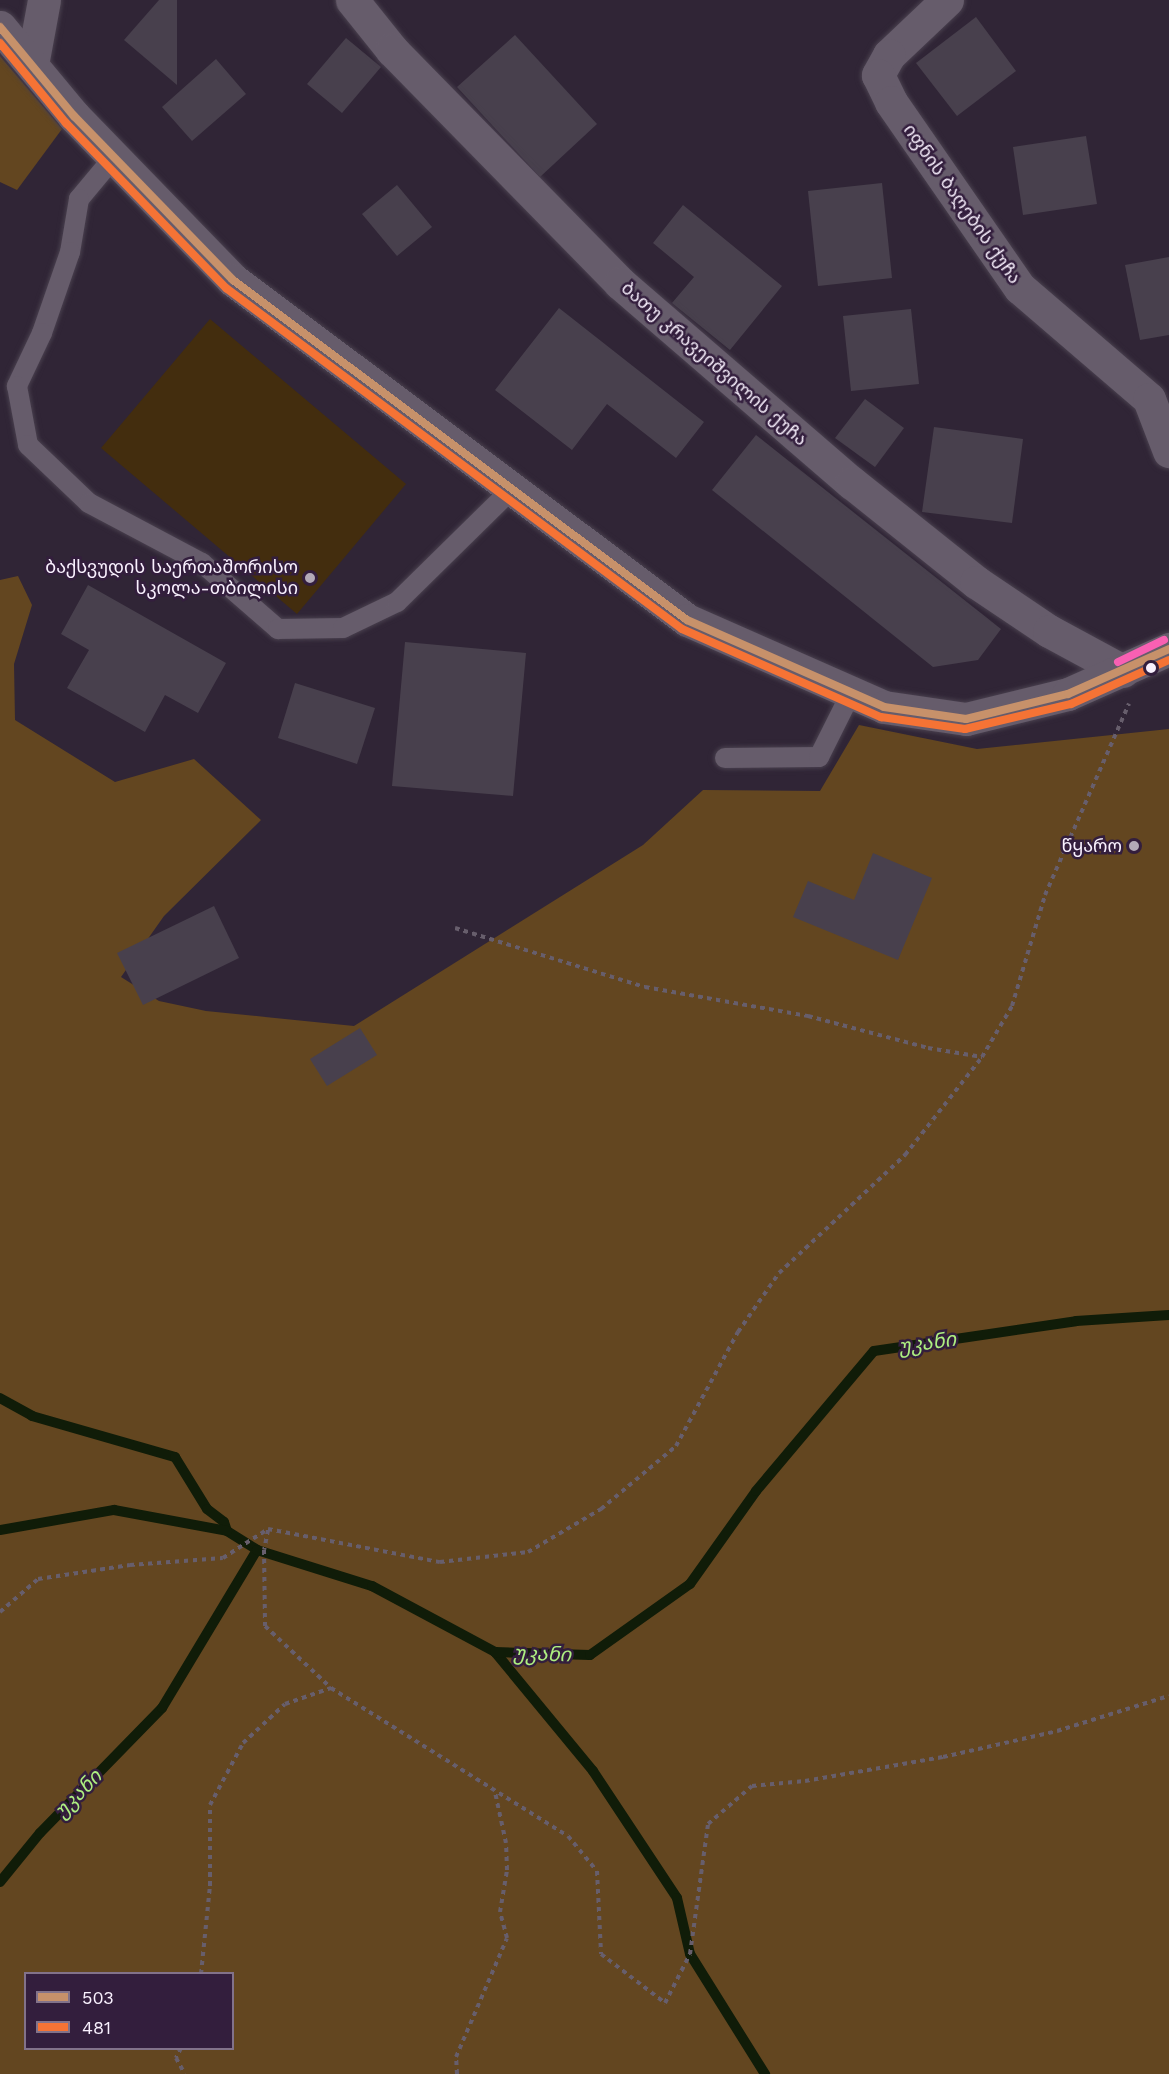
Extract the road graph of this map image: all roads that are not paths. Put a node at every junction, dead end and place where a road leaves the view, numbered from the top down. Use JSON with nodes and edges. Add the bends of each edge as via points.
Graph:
{"nodes":[{"id":1,"x":44,"y":0,"type":"edge"},
{"id":2,"x":352,"y":0,"type":"edge"},
{"id":3,"x":947,"y":0,"type":"edge"},
{"id":4,"x":0,"y":27,"type":"edge"},
{"id":5,"x":32,"y":65,"type":"junction"},
{"id":6,"x":114,"y":157,"type":"junction"},
{"id":7,"x":1169,"y":451,"type":"edge"},
{"id":8,"x":512,"y":489,"type":"junction"},
{"id":9,"x":1147,"y":660,"type":"edge"},
{"id":10,"x":852,"y":693,"type":"junction"},
{"id":11,"x":725,"y":758,"type":"dead end"}],
"edges":[{"from":1,"to":5,"type":"street"},
{"from":2,"to":9,"type":"street","name":"ბათუ კრავეიშვილის ქუჩა","via":[[392,50],[620,283],[852,483],[976,582],[1049,631]]},
{"from":3,"to":7,"type":"street","name":"იფნის ბაღების ქუჩა","via":[[889,55],[878,75],[891,102],[1020,288],[1149,399]]},
{"from":4,"to":5,"type":"street"},
{"from":5,"to":6,"type":"street"},
{"from":6,"to":8,"type":"street","via":[[233,280]]},
{"from":6,"to":8,"type":"lane","via":[[80,199],[70,252],[42,333],[17,386],[28,445],[89,503],[202,563],[278,629],[343,628],[397,602]]},
{"from":8,"to":10,"type":"street","via":[[687,620]]},
{"from":9,"to":10,"type":"street","via":[[1068,694],[966,718],[884,707]]},
{"from":10,"to":11,"type":"lane","via":[[819,757]]}]}
